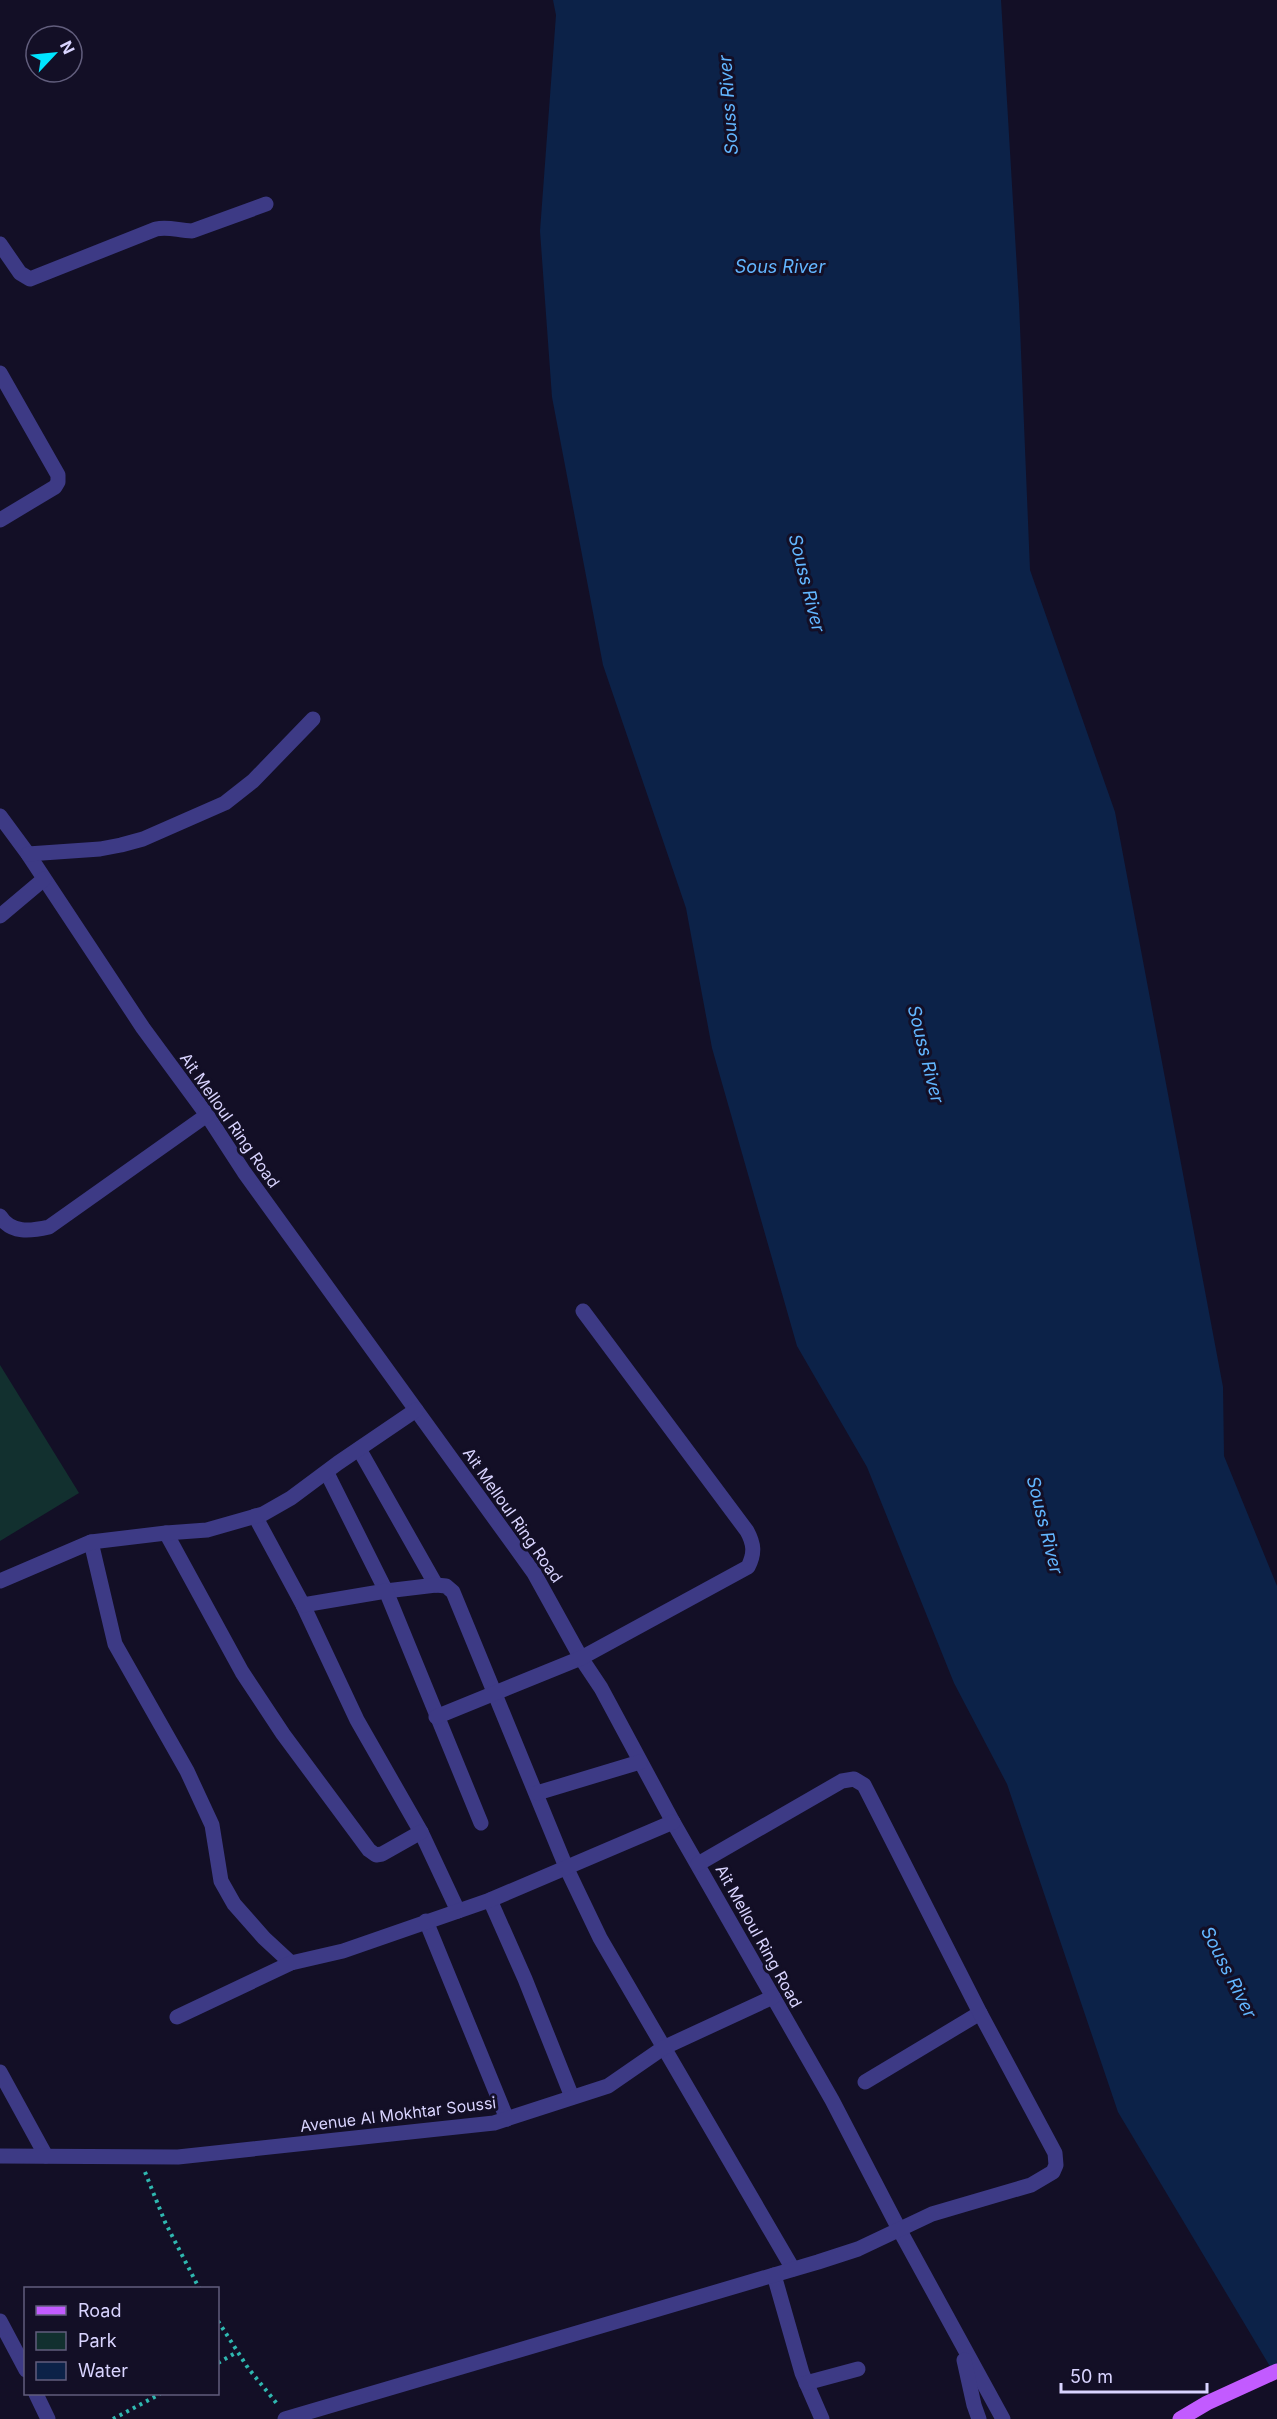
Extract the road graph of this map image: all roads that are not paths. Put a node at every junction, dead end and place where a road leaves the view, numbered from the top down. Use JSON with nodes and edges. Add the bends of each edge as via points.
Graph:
{"nodes":[{"id":1,"x":266,"y":204,"type":"dead end"},
{"id":2,"x":0,"y":244,"type":"edge"},
{"id":3,"x":1,"y":379,"type":"edge"},
{"id":4,"x":0,"y":520,"type":"edge"},
{"id":5,"x":313,"y":719,"type":"dead end"},
{"id":6,"x":0,"y":816,"type":"edge"},
{"id":7,"x":28,"y":854,"type":"junction"},
{"id":8,"x":44,"y":879,"type":"junction"},
{"id":9,"x":0,"y":916,"type":"edge"},
{"id":10,"x":207,"y":1114,"type":"junction"},
{"id":11,"x":0,"y":1216,"type":"edge"},
{"id":12,"x":583,"y":1311,"type":"dead end"},
{"id":13,"x":416,"y":1410,"type":"junction"},
{"id":14,"x":359,"y":1449,"type":"junction"},
{"id":15,"x":327,"y":1473,"type":"junction"},
{"id":16,"x":255,"y":1516,"type":"junction"},
{"id":17,"x":166,"y":1533,"type":"junction"},
{"id":18,"x":91,"y":1542,"type":"junction"},
{"id":19,"x":0,"y":1581,"type":"edge"},
{"id":20,"x":436,"y":1585,"type":"junction"},
{"id":21,"x":386,"y":1591,"type":"junction"},
{"id":22,"x":303,"y":1605,"type":"junction"},
{"id":23,"x":581,"y":1658,"type":"junction"},
{"id":24,"x":494,"y":1691,"type":"junction"},
{"id":25,"x":436,"y":1717,"type":"junction"},
{"id":26,"x":640,"y":1762,"type":"junction"},
{"id":27,"x":537,"y":1793,"type":"junction"},
{"id":28,"x":673,"y":1822,"type":"junction"},
{"id":29,"x":481,"y":1823,"type":"dead end"},
{"id":30,"x":421,"y":1832,"type":"junction"},
{"id":31,"x":698,"y":1863,"type":"junction"},
{"id":32,"x":566,"y":1867,"type":"junction"},
{"id":33,"x":490,"y":1900,"type":"junction"},
{"id":34,"x":458,"y":1911,"type":"junction"},
{"id":35,"x":426,"y":1921,"type":"junction"},
{"id":36,"x":291,"y":1963,"type":"junction"},
{"id":37,"x":773,"y":1997,"type":"junction"},
{"id":38,"x":980,"y":2013,"type":"junction"},
{"id":39,"x":177,"y":2017,"type":"dead end"},
{"id":40,"x":663,"y":2048,"type":"junction"},
{"id":41,"x":0,"y":2072,"type":"edge"},
{"id":42,"x":865,"y":2082,"type":"dead end"},
{"id":43,"x":572,"y":2097,"type":"junction"},
{"id":44,"x":507,"y":2119,"type":"junction"},
{"id":45,"x":0,"y":2156,"type":"edge"},
{"id":46,"x":46,"y":2156,"type":"junction"},
{"id":47,"x":899,"y":2229,"type":"junction"},
{"id":48,"x":794,"y":2270,"type":"junction"},
{"id":49,"x":774,"y":2275,"type":"junction"},
{"id":50,"x":0,"y":2321,"type":"edge"},
{"id":51,"x":961,"y":2343,"type":"junction"},
{"id":52,"x":24,"y":2366,"type":"edge"},
{"id":53,"x":858,"y":2369,"type":"dead end"},
{"id":54,"x":1277,"y":2372,"type":"edge"},
{"id":55,"x":806,"y":2384,"type":"junction"},
{"id":56,"x":36,"y":2395,"type":"edge"},
{"id":57,"x":48,"y":2419,"type":"edge"},
{"id":58,"x":288,"y":2419,"type":"edge"},
{"id":59,"x":822,"y":2419,"type":"edge"},
{"id":60,"x":979,"y":2419,"type":"edge"},
{"id":61,"x":1003,"y":2419,"type":"edge"},
{"id":62,"x":1180,"y":2419,"type":"edge"}],
"edges":[{"from":1,"to":2,"type":"street","via":[[192,231],[167,226],[156,229],[30,279],[20,273]]},
{"from":3,"to":4,"type":"street","via":[[58,482],[55,488]]},
{"from":5,"to":7,"type":"street","via":[[253,781],[225,803],[121,845]]},
{"from":6,"to":7,"type":"street","name":"Ait Melloul Ring Road"},
{"from":7,"to":8,"type":"street","name":"Ait Melloul Ring Road"},
{"from":8,"to":9,"type":"street"},
{"from":8,"to":10,"type":"street","name":"Ait Melloul Ring Road","via":[[143,1028]]},
{"from":10,"to":11,"type":"street","via":[[49,1227],[17,1230],[4,1224]]},
{"from":10,"to":13,"type":"street","name":"Ait Melloul Ring Road","via":[[244,1172]]},
{"from":12,"to":23,"type":"street","via":[[754,1543],[748,1567]]},
{"from":13,"to":14,"type":"street"},
{"from":13,"to":23,"type":"street","name":"Ait Melloul Ring Road","via":[[534,1574]]},
{"from":14,"to":15,"type":"street"},
{"from":14,"to":20,"type":"street"},
{"from":15,"to":16,"type":"street","via":[[291,1498]]},
{"from":15,"to":21,"type":"street"},
{"from":16,"to":17,"type":"street","via":[[207,1530]]},
{"from":16,"to":22,"type":"street"},
{"from":17,"to":18,"type":"street"},
{"from":17,"to":30,"type":"street","via":[[242,1672],[369,1850],[382,1854]]},
{"from":18,"to":19,"type":"street"},
{"from":18,"to":36,"type":"street","via":[[115,1644],[187,1771],[212,1825],[221,1881],[234,1904]]},
{"from":20,"to":21,"type":"street"},
{"from":20,"to":24,"type":"street","via":[[453,1592]]},
{"from":21,"to":22,"type":"street"},
{"from":21,"to":25,"type":"street"},
{"from":22,"to":30,"type":"street","via":[[357,1720]]},
{"from":23,"to":24,"type":"street"},
{"from":23,"to":26,"type":"street","name":"Ait Melloul Ring Road"},
{"from":24,"to":25,"type":"street"},
{"from":24,"to":27,"type":"street"},
{"from":25,"to":29,"type":"street"},
{"from":26,"to":27,"type":"street"},
{"from":26,"to":28,"type":"street","name":"Ait Melloul Ring Road"},
{"from":27,"to":32,"type":"street"},
{"from":28,"to":31,"type":"street","name":"Ait Melloul Ring Road"},
{"from":28,"to":32,"type":"street"},
{"from":30,"to":34,"type":"street"},
{"from":31,"to":37,"type":"street","name":"Ait Melloul Ring Road"},
{"from":31,"to":38,"type":"street","via":[[842,1781],[854,1779],[864,1785]]},
{"from":32,"to":33,"type":"street"},
{"from":32,"to":40,"type":"street","via":[[600,1938]]},
{"from":33,"to":34,"type":"street"},
{"from":33,"to":43,"type":"street"},
{"from":34,"to":35,"type":"street"},
{"from":35,"to":36,"type":"street","via":[[343,1951]]},
{"from":35,"to":44,"type":"street"},
{"from":36,"to":39,"type":"street"},
{"from":37,"to":40,"type":"street","name":"Avenue Al Mokhtar Soussi"},
{"from":37,"to":47,"type":"street","name":"Ait Melloul Ring Road"},
{"from":38,"to":42,"type":"street"},
{"from":38,"to":47,"type":"street","via":[[1055,2153],[1056,2165],[1053,2172],[1030,2185],[932,2214]]},
{"from":40,"to":43,"type":"street","name":"Avenue Al Mokhtar Soussi","via":[[608,2086]]},
{"from":40,"to":48,"type":"street"},
{"from":41,"to":46,"type":"street"},
{"from":43,"to":44,"type":"street","name":"Avenue Al Mokhtar Soussi"},
{"from":44,"to":46,"type":"street","name":"Avenue Al Mokhtar Soussi","via":[[178,2157]]},
{"from":45,"to":46,"type":"street","name":"Avenue Al Mokhtar Soussi"},
{"from":47,"to":48,"type":"street"},
{"from":47,"to":51,"type":"street","name":"Ait Melloul Ring Road"},
{"from":48,"to":49,"type":"street"},
{"from":49,"to":55,"type":"street"},
{"from":49,"to":58,"type":"street"},
{"from":50,"to":52,"type":"street"},
{"from":51,"to":60,"type":"street","name":"Ait Melloul Ring Road"},
{"from":51,"to":61,"type":"street","name":"Ait Melloul Ring Road"},
{"from":53,"to":55,"type":"street"},
{"from":54,"to":62,"type":"main road"},
{"from":55,"to":59,"type":"street"},
{"from":56,"to":57,"type":"street"}]}
